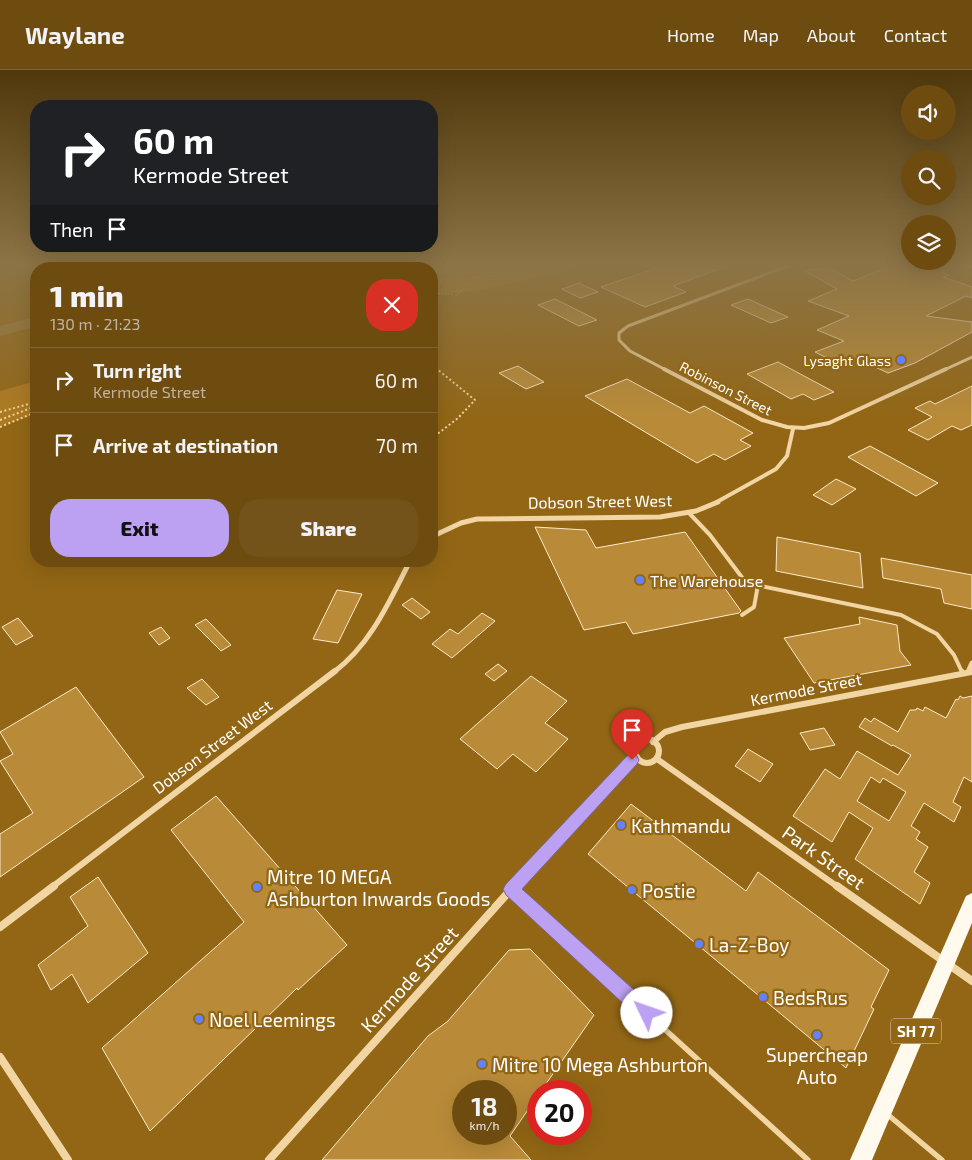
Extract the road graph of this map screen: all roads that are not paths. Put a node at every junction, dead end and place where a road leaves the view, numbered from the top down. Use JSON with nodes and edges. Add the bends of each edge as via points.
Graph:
{"nodes":[{"id":1,"x":655,"y":316,"type":"edge"},
{"id":2,"x":972,"y":358,"type":"edge"},
{"id":3,"x":793,"y":428,"type":"junction"},
{"id":4,"x":688,"y":513,"type":"junction"},
{"id":5,"x":438,"y":534,"type":"edge"},
{"id":6,"x":407,"y":567,"type":"edge"},
{"id":7,"x":758,"y":585,"type":"junction"},
{"id":8,"x":742,"y":616,"type":"dead end"},
{"id":9,"x":972,"y":663,"type":"edge"},
{"id":10,"x":968,"y":672,"type":"edge"},
{"id":11,"x":653,"y":742,"type":"junction"},
{"id":12,"x":637,"y":757,"type":"junction"},
{"id":13,"x":657,"y":759,"type":"junction"},
{"id":14,"x":511,"y":889,"type":"junction"},
{"id":15,"x":972,"y":902,"type":"edge"},
{"id":16,"x":0,"y":927,"type":"edge"},
{"id":17,"x":946,"y":963,"type":"junction"},
{"id":18,"x":972,"y":981,"type":"edge"},
{"id":19,"x":0,"y":1057,"type":"edge"},
{"id":20,"x":882,"y":1110,"type":"junction"},
{"id":21,"x":68,"y":1160,"type":"edge"},
{"id":22,"x":269,"y":1160,"type":"edge"},
{"id":23,"x":808,"y":1160,"type":"edge"},
{"id":24,"x":861,"y":1160,"type":"edge"},
{"id":25,"x":942,"y":1160,"type":"edge"}],
"edges":[{"from":1,"to":3,"type":"street","name":"Robinson Street","via":[[622,330],[618,336],[621,344],[762,420]]},
{"from":2,"to":3,"type":"street","name":"Robinson Street","via":[[823,425]]},
{"from":3,"to":4,"type":"street","name":"Dobson Street West","via":[[788,456],[776,469],[716,503]]},
{"from":4,"to":5,"type":"street","name":"Dobson Street West","via":[[660,517],[477,519]]},
{"from":4,"to":7,"type":"lane","via":[[710,535],[744,580]]},
{"from":6,"to":16,"type":"street","name":"Dobson Street West","via":[[375,628],[348,660]]},
{"from":7,"to":8,"type":"lane","via":[[754,607]]},
{"from":7,"to":10,"type":"lane","via":[[901,615],[937,634]]},
{"from":9,"to":10,"type":"street"},
{"from":10,"to":11,"type":"street","name":"Kermode Street","via":[[692,725],[672,730],[656,737]]},
{"from":11,"to":12,"type":"street","via":[[644,740],[637,743],[634,750]]},
{"from":11,"to":13,"type":"street","via":[[660,750]]},
{"from":12,"to":13,"type":"street","via":[[647,762]]},
{"from":12,"to":14,"type":"street","name":"Kermode Street","via":[[613,778]]},
{"from":13,"to":17,"type":"street","name":"Park Street"},
{"from":14,"to":22,"type":"street","name":"Kermode Street"},
{"from":14,"to":23,"type":"lane"},
{"from":15,"to":17,"type":"main road","number":"SH 77"},
{"from":17,"to":18,"type":"street","name":"Park Street"},
{"from":17,"to":20,"type":"main road","number":"SH 77"},
{"from":19,"to":21,"type":"street"},
{"from":20,"to":24,"type":"main road","number":"SH 77"},
{"from":20,"to":25,"type":"lane"}]}
